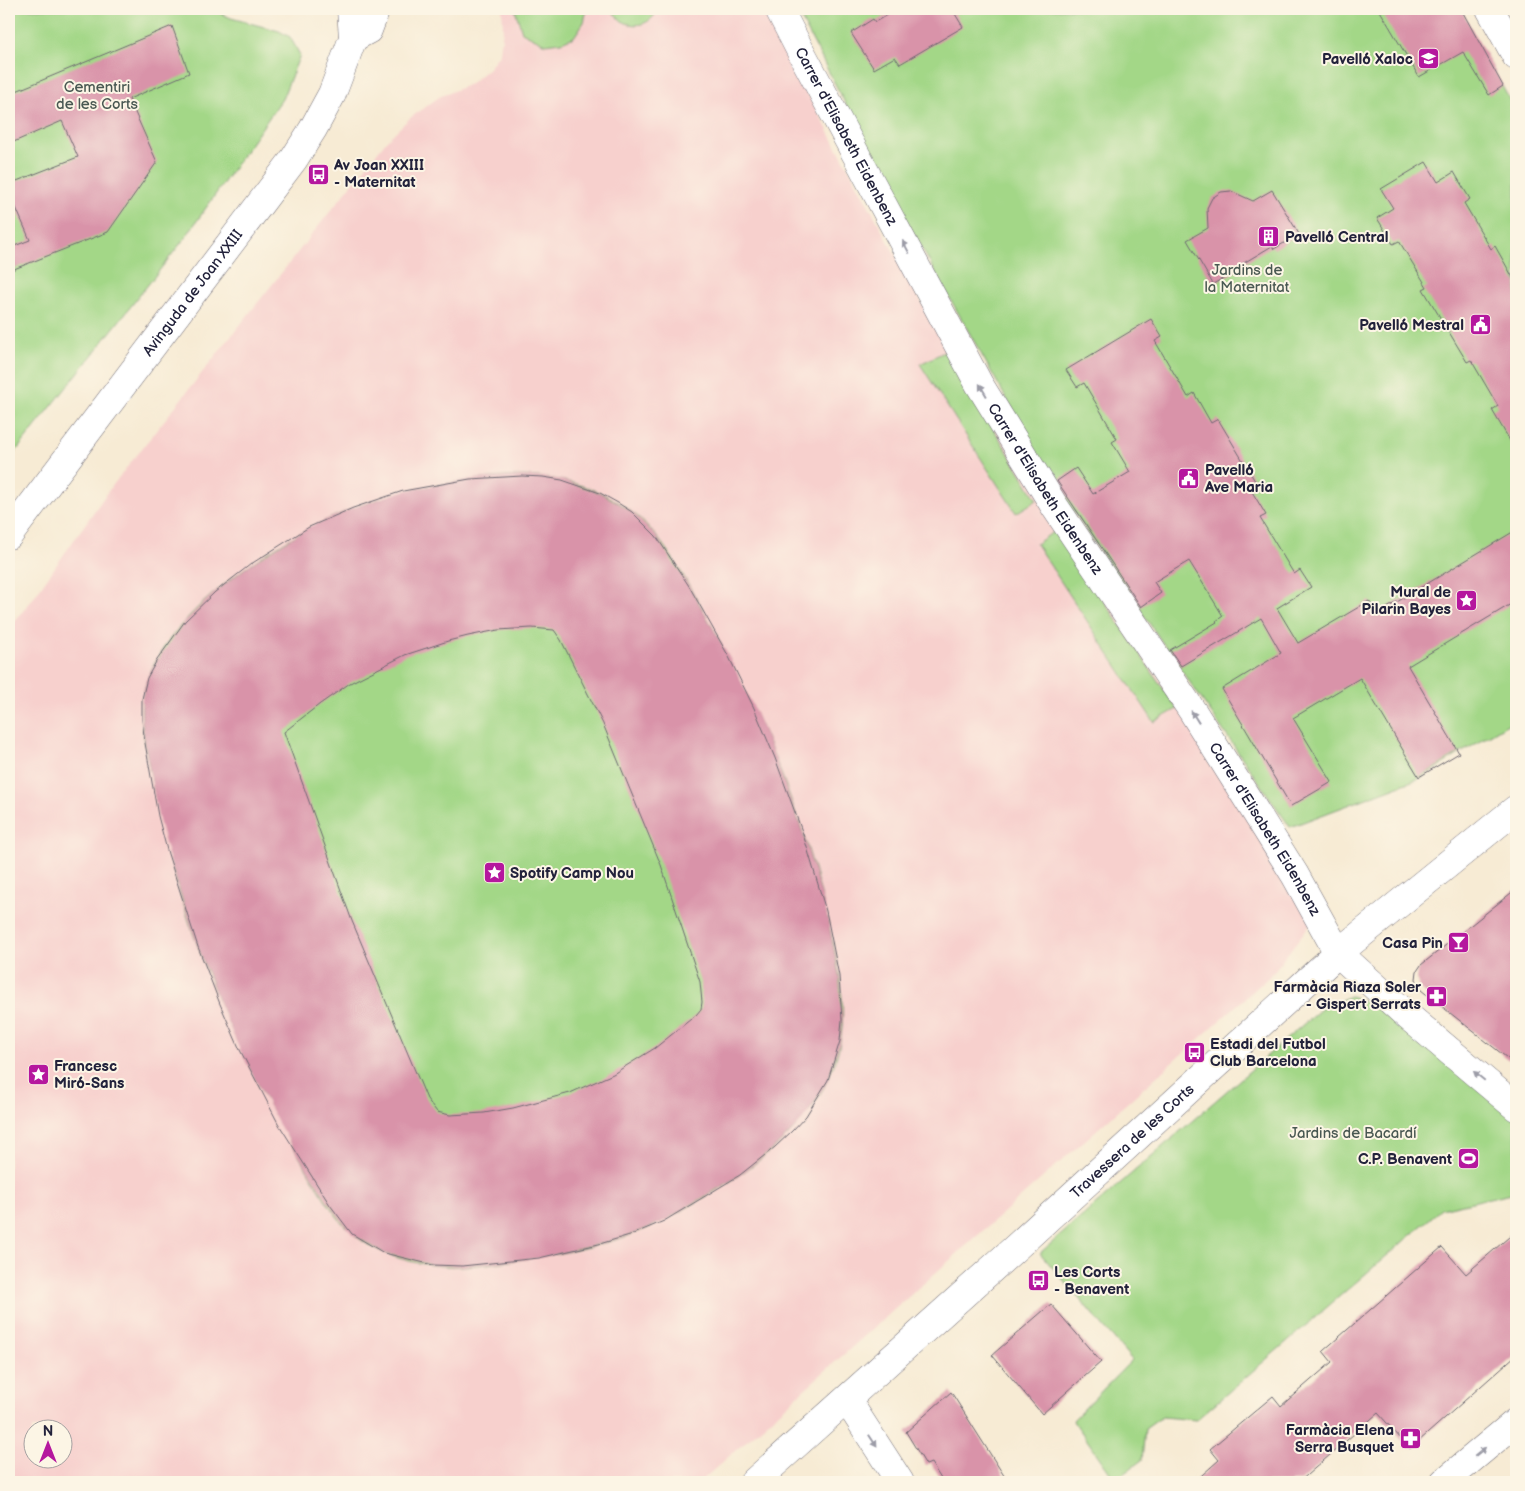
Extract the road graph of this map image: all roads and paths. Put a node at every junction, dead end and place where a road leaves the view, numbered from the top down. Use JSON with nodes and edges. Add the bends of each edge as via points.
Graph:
{"nodes":[{"id":1,"x":351,"y":9,"type":"edge"},
{"id":2,"x":376,"y":9,"type":"edge"},
{"id":3,"x":779,"y":9,"type":"edge"},
{"id":4,"x":1490,"y":9,"type":"edge"},
{"id":5,"x":353,"y":38,"type":"junction"},
{"id":6,"x":1516,"y":56,"type":"edge"},
{"id":7,"x":9,"y":535,"type":"edge"},
{"id":8,"x":1516,"y":809,"type":"edge"},
{"id":9,"x":1338,"y":953,"type":"junction"},
{"id":10,"x":1516,"y":1107,"type":"edge"},
{"id":11,"x":847,"y":1400,"type":"junction"},
{"id":12,"x":1516,"y":1422,"type":"edge"},
{"id":13,"x":754,"y":1482,"type":"edge"},
{"id":14,"x":900,"y":1482,"type":"edge"},
{"id":15,"x":1444,"y":1482,"type":"edge"}],
"edges":[{"from":1,"to":5,"type":"street","name":"Avinguda de Joan XXIII"},
{"from":2,"to":5,"type":"street","name":"Avinguda de Joan XXIII","via":[[368,30]]},
{"from":9,"to":3,"type":"street","name":"Carrer d'Elisabeth Eidenbenz","one_way":true,"via":[[1295,875],[1203,729],[1054,507],[979,384]]},
{"from":4,"to":6,"type":"street"},
{"from":5,"to":7,"type":"street","name":"Avinguda de Joan XXIII","via":[[332,94],[294,159]]},
{"from":8,"to":9,"type":"street","name":"Travessera de les Corts"},
{"from":10,"to":9,"type":"street","name":"Carrer d'Elisabeth Eidenbenz","one_way":true},
{"from":9,"to":11,"type":"street","name":"Travessera de les Corts"},
{"from":11,"to":13,"type":"street","name":"Travessera de les Corts"},
{"from":11,"to":14,"type":"street","one_way":true},
{"from":15,"to":12,"type":"street","one_way":true}]}
